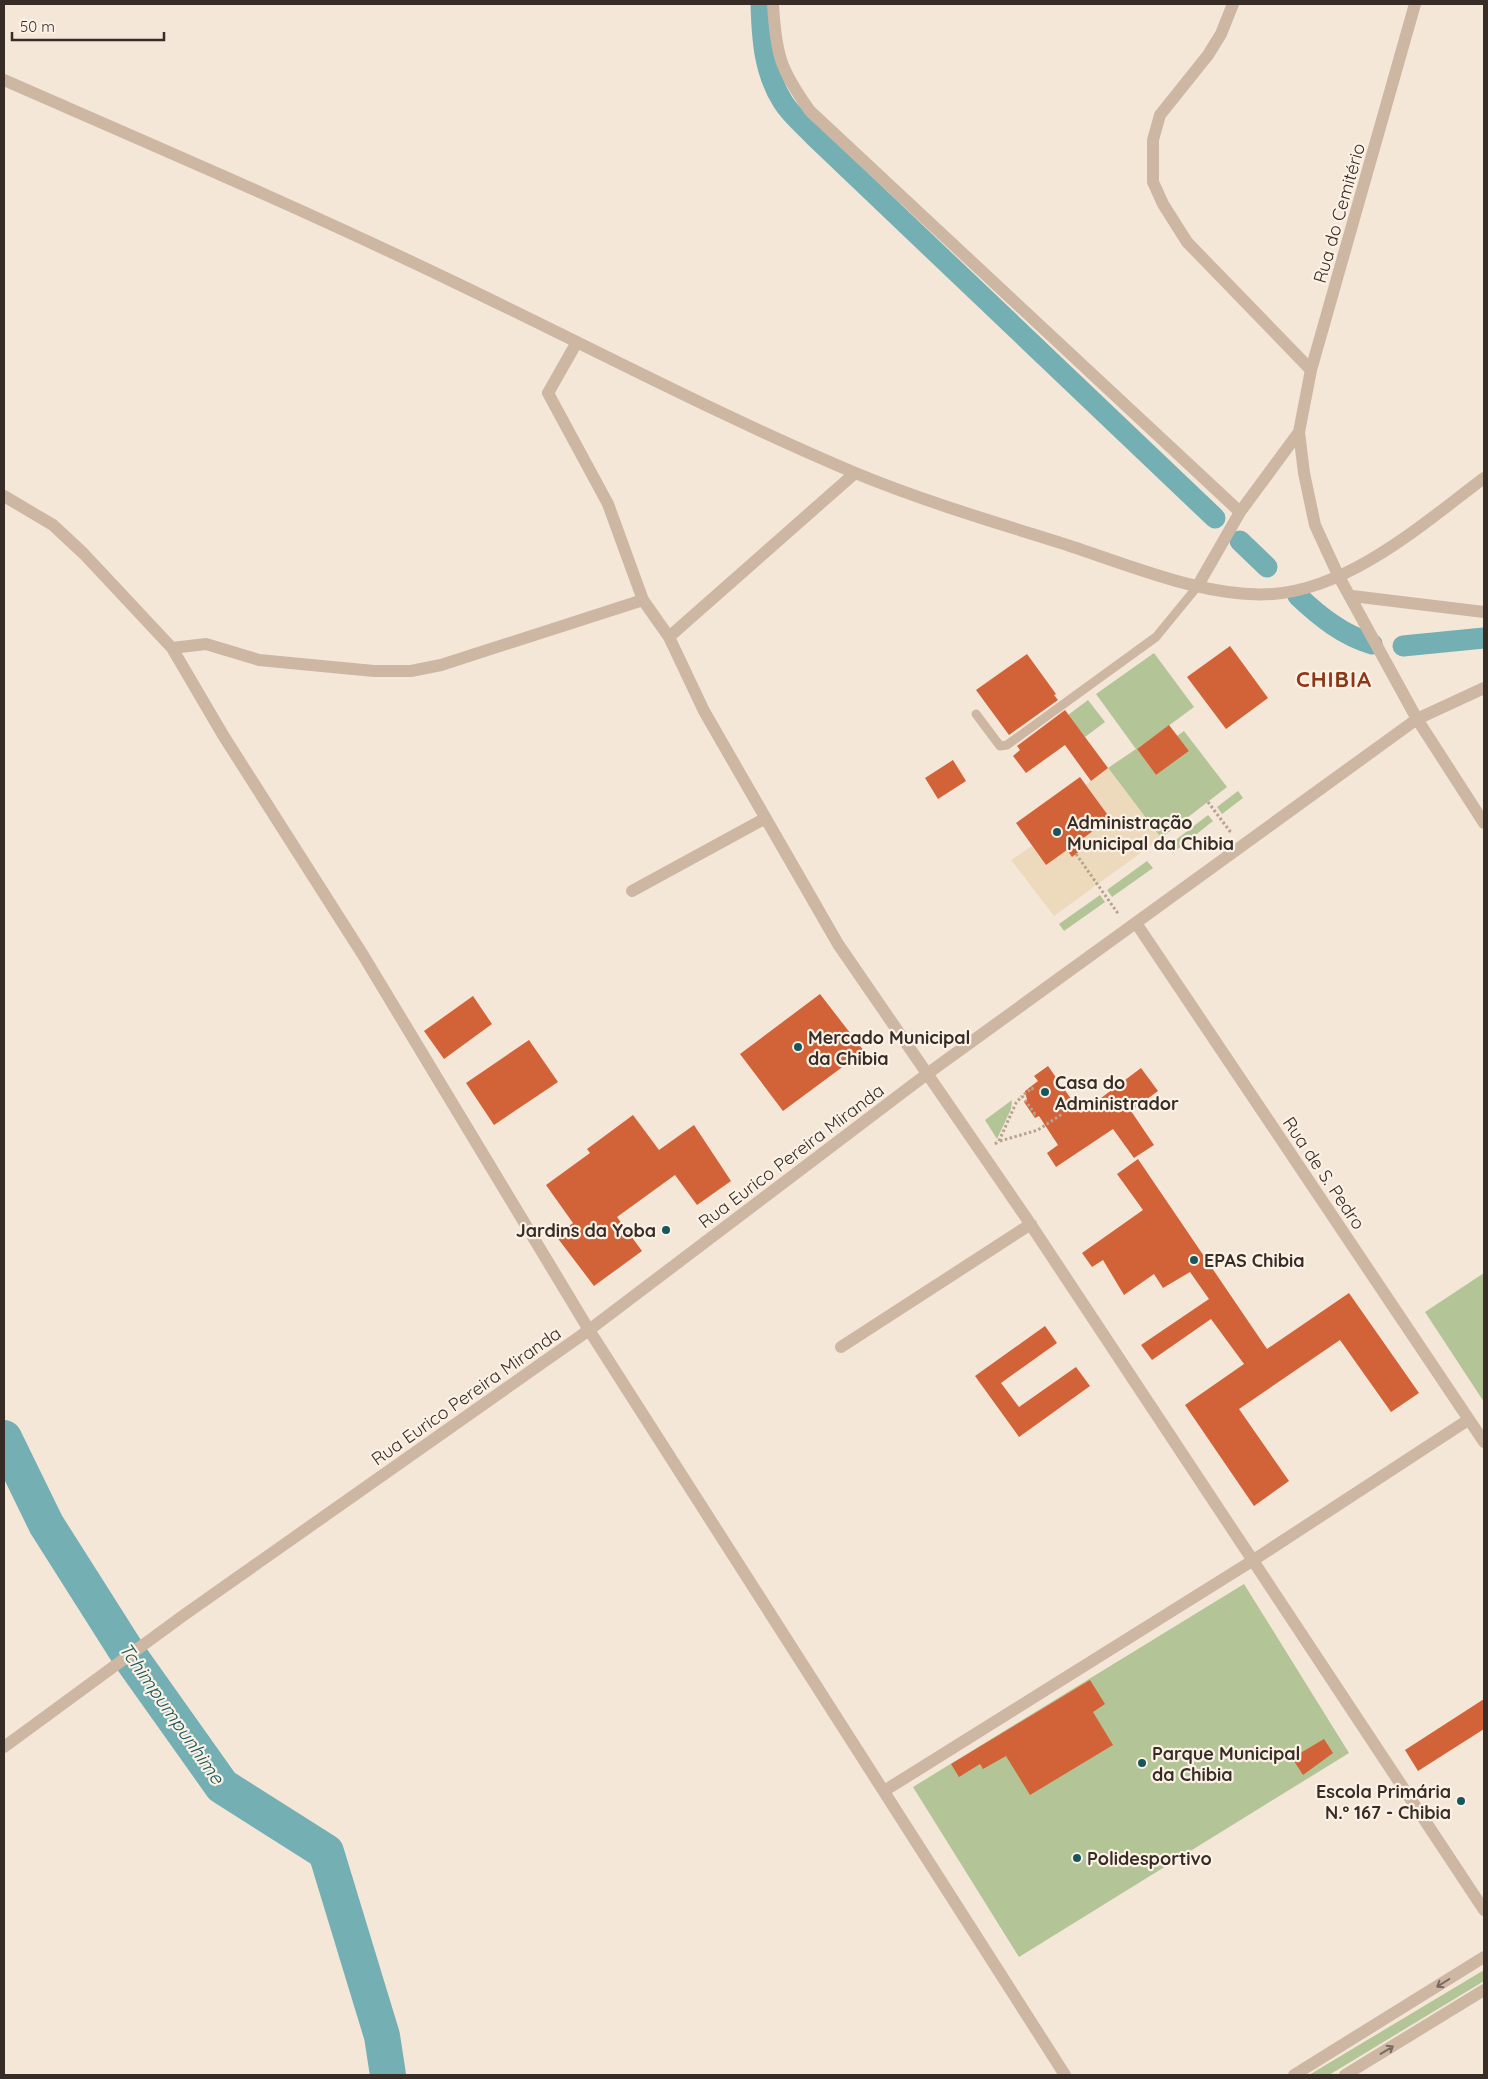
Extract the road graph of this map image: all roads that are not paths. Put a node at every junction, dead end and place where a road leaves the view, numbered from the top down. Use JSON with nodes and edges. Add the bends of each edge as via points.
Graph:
{"nodes":[{"id":1,"x":773,"y":4,"type":"edge"},
{"id":2,"x":1233,"y":4,"type":"edge"},
{"id":3,"x":1415,"y":4,"type":"edge"},
{"id":4,"x":4,"y":80,"type":"edge"},
{"id":5,"x":577,"y":342,"type":"junction"},
{"id":6,"x":1311,"y":370,"type":"junction"},
{"id":7,"x":1298,"y":432,"type":"junction"},
{"id":8,"x":855,"y":473,"type":"junction"},
{"id":9,"x":1484,"y":478,"type":"edge"},
{"id":10,"x":4,"y":496,"type":"edge"},
{"id":11,"x":1240,"y":512,"type":"junction"},
{"id":12,"x":1338,"y":575,"type":"junction"},
{"id":13,"x":1197,"y":587,"type":"junction"},
{"id":14,"x":1352,"y":596,"type":"junction"},
{"id":15,"x":643,"y":600,"type":"junction"},
{"id":16,"x":1484,"y":612,"type":"edge"},
{"id":17,"x":669,"y":638,"type":"junction"},
{"id":18,"x":172,"y":648,"type":"junction"},
{"id":19,"x":1484,"y":688,"type":"edge"},
{"id":20,"x":976,"y":714,"type":"dead end"},
{"id":21,"x":1417,"y":719,"type":"junction"},
{"id":22,"x":764,"y":819,"type":"junction"},
{"id":23,"x":1484,"y":823,"type":"edge"},
{"id":24,"x":632,"y":890,"type":"dead end"},
{"id":25,"x":1132,"y":926,"type":"junction"},
{"id":26,"x":927,"y":1074,"type":"junction"},
{"id":27,"x":1031,"y":1224,"type":"junction"},
{"id":28,"x":589,"y":1330,"type":"junction"},
{"id":29,"x":841,"y":1347,"type":"dead end"},
{"id":30,"x":1468,"y":1420,"type":"junction"},
{"id":31,"x":1484,"y":1442,"type":"edge"},
{"id":32,"x":1252,"y":1561,"type":"junction"},
{"id":33,"x":4,"y":1747,"type":"edge"},
{"id":34,"x":884,"y":1791,"type":"junction"},
{"id":35,"x":1484,"y":1910,"type":"edge"},
{"id":36,"x":1484,"y":1957,"type":"edge"},
{"id":37,"x":1484,"y":1990,"type":"edge"},
{"id":38,"x":1065,"y":2075,"type":"edge"},
{"id":39,"x":1294,"y":2075,"type":"edge"},
{"id":40,"x":1345,"y":2075,"type":"edge"}],
"edges":[{"from":1,"to":11,"type":"street","via":[[780,61],[810,111]]},
{"from":2,"to":6,"type":"street","via":[[1221,34],[1208,54],[1160,115],[1153,140],[1153,182],[1187,242]]},
{"from":3,"to":6,"type":"street","name":"Rua do Cemitério"},
{"from":4,"to":5,"type":"street","via":[[244,185]]},
{"from":5,"to":8,"type":"street"},
{"from":5,"to":15,"type":"street","via":[[548,393],[608,504]]},
{"from":6,"to":7,"type":"street","name":"Rua do Cemitério"},
{"from":7,"to":11,"type":"street"},
{"from":7,"to":12,"type":"street","via":[[1315,525]]},
{"from":8,"to":13,"type":"street","via":[[973,515]]},
{"from":8,"to":17,"type":"street"},
{"from":9,"to":12,"type":"street","via":[[1384,552]]},
{"from":10,"to":18,"type":"street","via":[[53,525]]},
{"from":11,"to":13,"type":"street"},
{"from":12,"to":13,"type":"street","via":[[1307,588],[1272,594]]},
{"from":12,"to":14,"type":"street"},
{"from":13,"to":20,"type":"lane","via":[[1156,637],[1007,745],[1000,746],[995,742]]},
{"from":14,"to":16,"type":"street"},
{"from":14,"to":21,"type":"street"},
{"from":15,"to":17,"type":"street"},
{"from":15,"to":18,"type":"street","via":[[441,666],[411,671],[374,671],[259,660],[206,644]]},
{"from":17,"to":22,"type":"street","via":[[704,711]]},
{"from":18,"to":28,"type":"street","via":[[222,735],[363,955]]},
{"from":19,"to":21,"type":"street","name":"Rua Eurico Pereira Miranda"},
{"from":21,"to":23,"type":"street"},
{"from":21,"to":25,"type":"street","name":"Rua Eurico Pereira Miranda"},
{"from":22,"to":24,"type":"street"},
{"from":22,"to":26,"type":"street","via":[[861,980]]},
{"from":25,"to":26,"type":"street","name":"Rua Eurico Pereira Miranda"},
{"from":25,"to":30,"type":"street","name":"Rua de S. Pedro"},
{"from":26,"to":27,"type":"street"},
{"from":26,"to":28,"type":"street","name":"Rua Eurico Pereira Miranda"},
{"from":27,"to":29,"type":"street"},
{"from":27,"to":32,"type":"street"},
{"from":28,"to":33,"type":"street","name":"Rua Eurico Pereira Miranda","via":[[184,1615]]},
{"from":28,"to":34,"type":"street"},
{"from":30,"to":31,"type":"street","name":"Rua de S. Pedro"},
{"from":30,"to":32,"type":"street"},
{"from":32,"to":34,"type":"street"},
{"from":32,"to":35,"type":"street"},
{"from":34,"to":38,"type":"street"},
{"from":36,"to":39,"type":"street","one_way":true},
{"from":40,"to":37,"type":"street","one_way":true}]}
